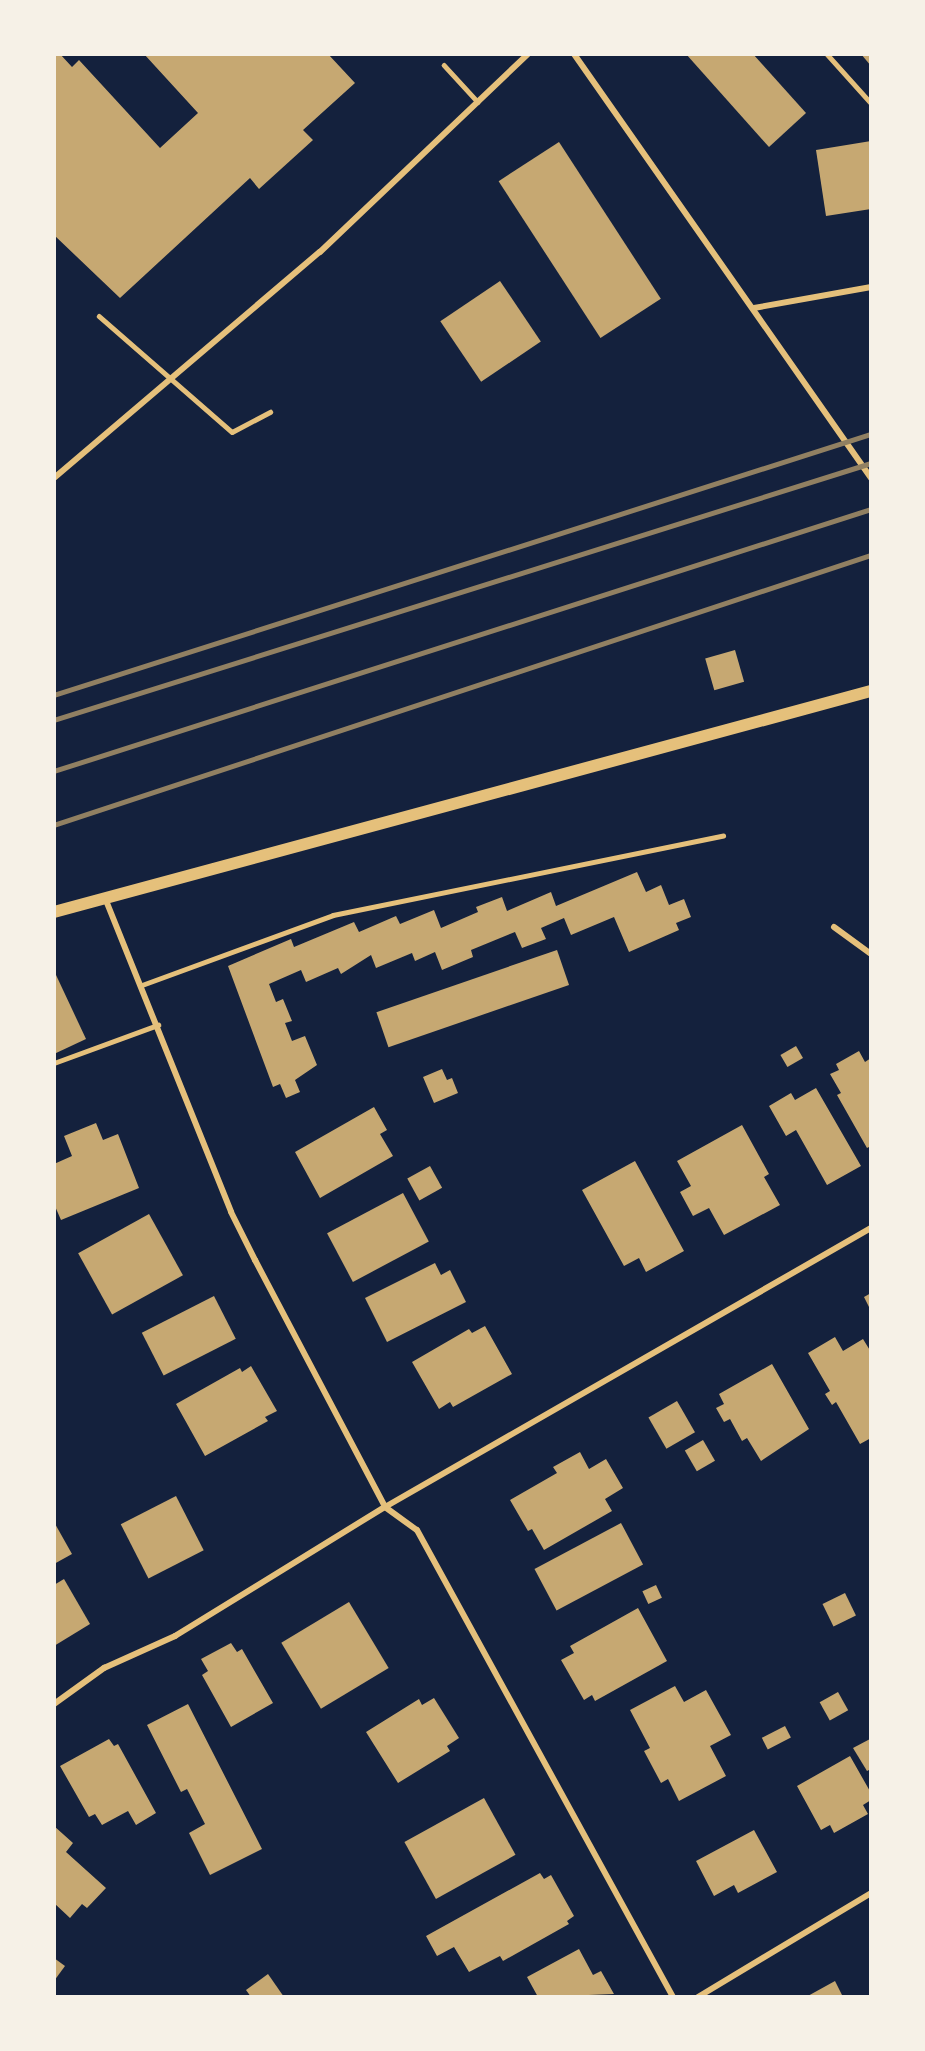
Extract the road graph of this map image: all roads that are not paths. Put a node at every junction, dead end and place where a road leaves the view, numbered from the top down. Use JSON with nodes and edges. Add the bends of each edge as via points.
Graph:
{"nodes":[{"id":1,"x":528,"y":54,"type":"edge"},
{"id":2,"x":574,"y":54,"type":"edge"},
{"id":3,"x":827,"y":54,"type":"edge"},
{"id":4,"x":444,"y":65,"type":"dead end"},
{"id":5,"x":478,"y":102,"type":"junction"},
{"id":6,"x":871,"y":102,"type":"edge"},
{"id":7,"x":871,"y":287,"type":"edge"},
{"id":8,"x":754,"y":308,"type":"junction"},
{"id":9,"x":99,"y":316,"type":"dead end"},
{"id":10,"x":175,"y":378,"type":"junction"},
{"id":11,"x":270,"y":412,"type":"dead end"},
{"id":12,"x":54,"y":478,"type":"edge"},
{"id":13,"x":871,"y":478,"type":"edge"},
{"id":14,"x":871,"y":691,"type":"edge"},
{"id":15,"x":723,"y":836,"type":"dead end"},
{"id":16,"x":105,"y":898,"type":"junction"},
{"id":17,"x":54,"y":912,"type":"edge"},
{"id":18,"x":834,"y":927,"type":"dead end"},
{"id":19,"x":871,"y":954,"type":"edge"},
{"id":20,"x":142,"y":985,"type":"junction"},
{"id":21,"x":158,"y":1025,"type":"junction"},
{"id":22,"x":54,"y":1063,"type":"edge"},
{"id":23,"x":871,"y":1228,"type":"edge"},
{"id":24,"x":385,"y":1508,"type":"junction"},
{"id":25,"x":54,"y":1704,"type":"edge"},
{"id":26,"x":871,"y":1893,"type":"edge"},
{"id":27,"x":673,"y":1997,"type":"edge"},
{"id":28,"x":698,"y":1997,"type":"edge"}],
"edges":[{"from":1,"to":5,"type":"street"},
{"from":2,"to":8,"type":"street"},
{"from":3,"to":6,"type":"lane"},
{"from":4,"to":5,"type":"lane"},
{"from":5,"to":10,"type":"street","via":[[320,252]]},
{"from":7,"to":8,"type":"street"},
{"from":8,"to":13,"type":"street"},
{"from":9,"to":10,"type":"lane"},
{"from":10,"to":11,"type":"lane","via":[[232,432]]},
{"from":10,"to":12,"type":"street"},
{"from":14,"to":16,"type":"main road"},
{"from":15,"to":20,"type":"lane","via":[[333,915]]},
{"from":16,"to":17,"type":"main road"},
{"from":16,"to":20,"type":"street"},
{"from":18,"to":19,"type":"street"},
{"from":20,"to":21,"type":"street"},
{"from":21,"to":22,"type":"lane"},
{"from":21,"to":24,"type":"street","via":[[231,1212]]},
{"from":23,"to":24,"type":"street"},
{"from":24,"to":25,"type":"street","via":[[175,1636],[104,1668]]},
{"from":24,"to":27,"type":"street","via":[[417,1530]]},
{"from":26,"to":28,"type":"street"}]}
